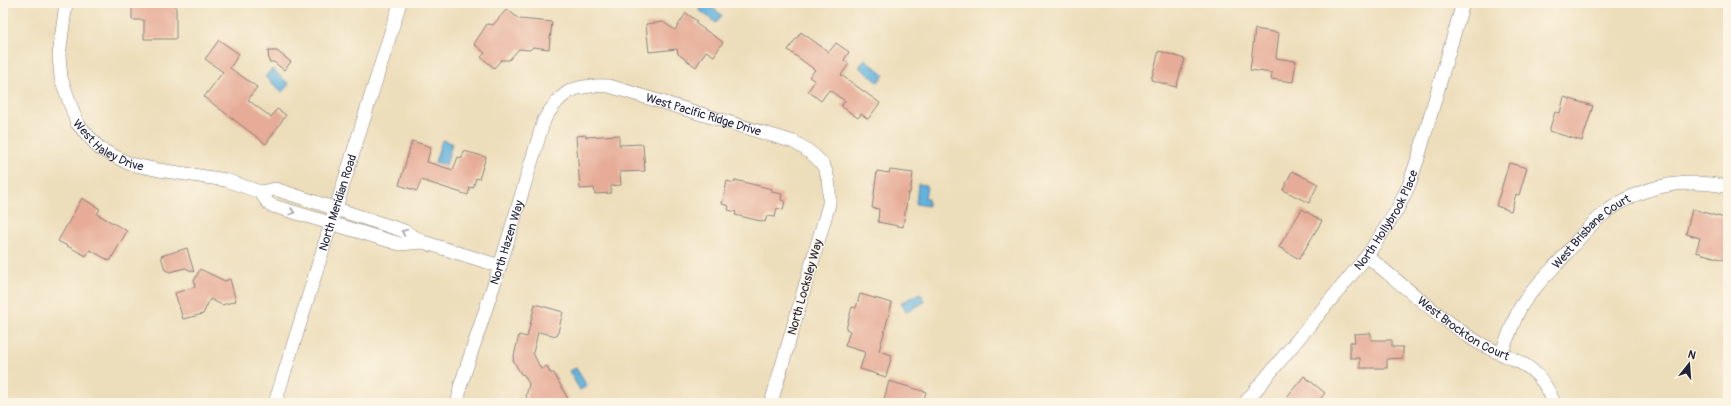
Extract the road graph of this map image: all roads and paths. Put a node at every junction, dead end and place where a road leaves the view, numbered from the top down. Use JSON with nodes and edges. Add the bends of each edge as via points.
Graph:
{"nodes":[{"id":1,"x":66,"y":3,"type":"edge"},
{"id":2,"x":400,"y":3,"type":"edge"},
{"id":3,"x":1463,"y":3,"type":"edge"},
{"id":4,"x":570,"y":90,"type":"joint"},
{"id":5,"x":826,"y":170,"type":"joint"},
{"id":6,"x":1728,"y":187,"type":"edge"},
{"id":7,"x":260,"y":192,"type":"junction"},
{"id":8,"x":336,"y":208,"type":"junction"},
{"id":9,"x":331,"y":223,"type":"junction"},
{"id":10,"x":423,"y":242,"type":"junction"},
{"id":11,"x":1367,"y":256,"type":"junction"},
{"id":12,"x":500,"y":266,"type":"junction"},
{"id":13,"x":1501,"y":353,"type":"junction"},
{"id":14,"x":275,"y":403,"type":"edge"},
{"id":15,"x":458,"y":403,"type":"edge"},
{"id":16,"x":771,"y":403,"type":"edge"},
{"id":17,"x":1245,"y":403,"type":"edge"},
{"id":18,"x":1554,"y":403,"type":"edge"}],
"edges":[{"from":1,"to":7,"type":"street","name":"West Haley Drive","via":[[59,55],[61,78],[77,123],[100,149],[130,164],[226,180]]},
{"from":2,"to":8,"type":"street","name":"North Meridian Road"},
{"from":3,"to":11,"type":"street","name":"North Hollybrook Place","via":[[1409,185],[1390,222]]},
{"from":4,"to":5,"type":"street","name":"West Pacific Ridge Drive","via":[[589,85],[609,86],[789,140],[815,154]]},
{"from":4,"to":12,"type":"street","name":"North Hazen Way","via":[[554,104],[544,120]]},
{"from":5,"to":16,"type":"street","name":"North Locksley Way","via":[[830,187],[829,204]]},
{"from":6,"to":13,"type":"street","name":"West Brisbane Court","via":[[1702,183],[1666,185],[1641,192],[1615,206],[1587,229],[1530,294],[1520,309]]},
{"from":7,"to":8,"type":"street","name":"West Haley Drive","via":[[275,189]]},
{"from":7,"to":9,"type":"street","name":"West Haley Drive","one_way":true,"via":[[270,205]]},
{"from":8,"to":9,"type":"street","name":"North Meridian Road"},
{"from":10,"to":8,"type":"street","name":"West Haley Drive","one_way":true,"via":[[404,231]]},
{"from":9,"to":10,"type":"street","name":"West Haley Drive","via":[[400,244]]},
{"from":9,"to":14,"type":"street","name":"North Meridian Road"},
{"from":10,"to":12,"type":"street","name":"West Haley Drive"},
{"from":11,"to":13,"type":"street","name":"West Brockton Court","via":[[1469,337]]},
{"from":11,"to":17,"type":"street","name":"North Hollybrook Place"},
{"from":12,"to":15,"type":"street","name":"North Hazen Way","via":[[460,387]]},
{"from":13,"to":18,"type":"street","name":"West Brockton Court","via":[[1529,367],[1541,378],[1550,390]]}]}
